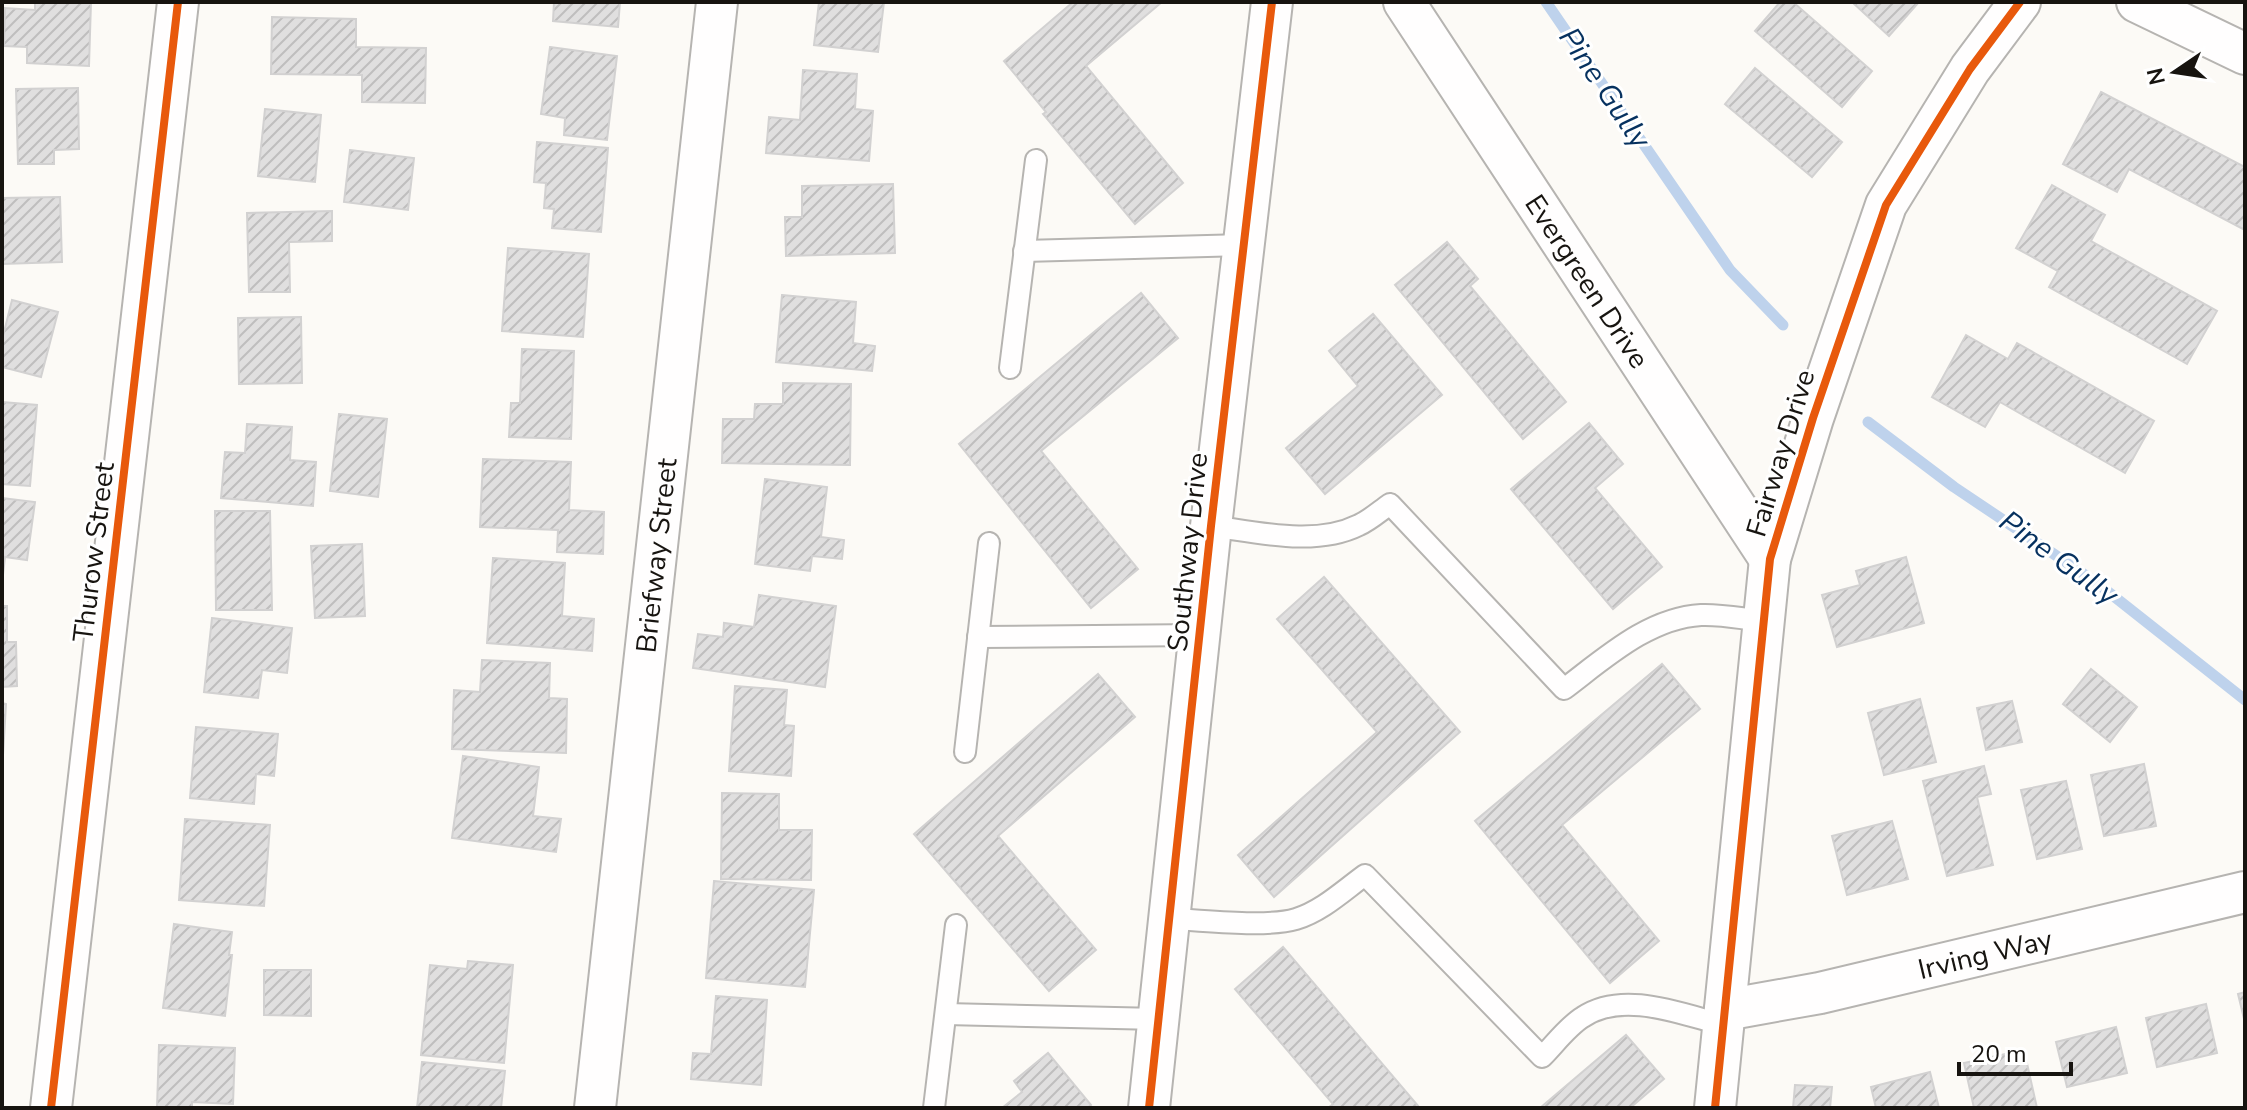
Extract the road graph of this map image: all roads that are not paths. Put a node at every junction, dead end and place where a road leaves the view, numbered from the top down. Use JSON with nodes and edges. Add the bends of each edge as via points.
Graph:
{"nodes":[{"id":1,"x":178,"y":2,"type":"edge"},
{"id":2,"x":717,"y":2,"type":"edge"},
{"id":3,"x":1272,"y":2,"type":"edge"},
{"id":4,"x":1404,"y":2,"type":"edge"},
{"id":5,"x":2020,"y":2,"type":"edge"},
{"id":6,"x":2137,"y":2,"type":"edge"},
{"id":7,"x":2245,"y":54,"type":"edge"},
{"id":8,"x":1036,"y":160,"type":"dead end"},
{"id":9,"x":1244,"y":245,"type":"junction"},
{"id":10,"x":1024,"y":251,"type":"junction"},
{"id":11,"x":1010,"y":368,"type":"dead end"},
{"id":12,"x":1211,"y":526,"type":"junction"},
{"id":13,"x":989,"y":543,"type":"dead end"},
{"id":14,"x":1770,"y":559,"type":"junction"},
{"id":15,"x":1764,"y":621,"type":"junction"},
{"id":16,"x":1199,"y":635,"type":"junction"},
{"id":17,"x":978,"y":637,"type":"junction"},
{"id":18,"x":965,"y":752,"type":"dead end"},
{"id":19,"x":2245,"y":892,"type":"edge"},
{"id":20,"x":1170,"y":919,"type":"junction"},
{"id":21,"x":956,"y":925,"type":"dead end"},
{"id":22,"x":946,"y":1014,"type":"junction"},
{"id":23,"x":1724,"y":1018,"type":"junction"},
{"id":24,"x":1159,"y":1019,"type":"junction"},
{"id":25,"x":51,"y":1108,"type":"edge"},
{"id":26,"x":595,"y":1108,"type":"edge"},
{"id":27,"x":934,"y":1108,"type":"edge"},
{"id":28,"x":1149,"y":1108,"type":"edge"},
{"id":29,"x":1715,"y":1108,"type":"edge"}],
"edges":[{"from":1,"to":25,"type":"street","name":"Thurow Street"},
{"from":2,"to":26,"type":"street","name":"Briefway Street"},
{"from":3,"to":9,"type":"street","name":"Southway Drive"},
{"from":4,"to":14,"type":"street","name":"Evergreen Drive"},
{"from":5,"to":14,"type":"street","name":"Fairway Drive","via":[[1970,69],[1886,205]]},
{"from":6,"to":7,"type":"street"},
{"from":8,"to":10,"type":"lane"},
{"from":9,"to":10,"type":"lane"},
{"from":9,"to":12,"type":"street","name":"Southway Drive"},
{"from":10,"to":11,"type":"lane"},
{"from":12,"to":15,"type":"lane","via":[[1292,536],[1330,534],[1358,526],[1390,504],[1564,689],[1665,622],[1701,615]]},
{"from":12,"to":16,"type":"street","name":"Southway Drive"},
{"from":13,"to":17,"type":"lane"},
{"from":14,"to":15,"type":"street","name":"Fairway Drive"},
{"from":15,"to":23,"type":"street","name":"Fairway Drive"},
{"from":16,"to":17,"type":"lane"},
{"from":16,"to":20,"type":"street","name":"Southway Drive"},
{"from":17,"to":18,"type":"lane"},
{"from":19,"to":23,"type":"street","name":"Irving Way"},
{"from":20,"to":23,"type":"lane","via":[[1294,920],[1321,908],[1365,875],[1542,1057],[1582,1017],[1607,1006]]},
{"from":20,"to":24,"type":"street","name":"Southway Drive"},
{"from":21,"to":22,"type":"lane"},
{"from":22,"to":24,"type":"lane"},
{"from":22,"to":27,"type":"lane"},
{"from":23,"to":29,"type":"street","name":"Fairway Drive"},
{"from":24,"to":28,"type":"street","name":"Southway Drive"}]}
